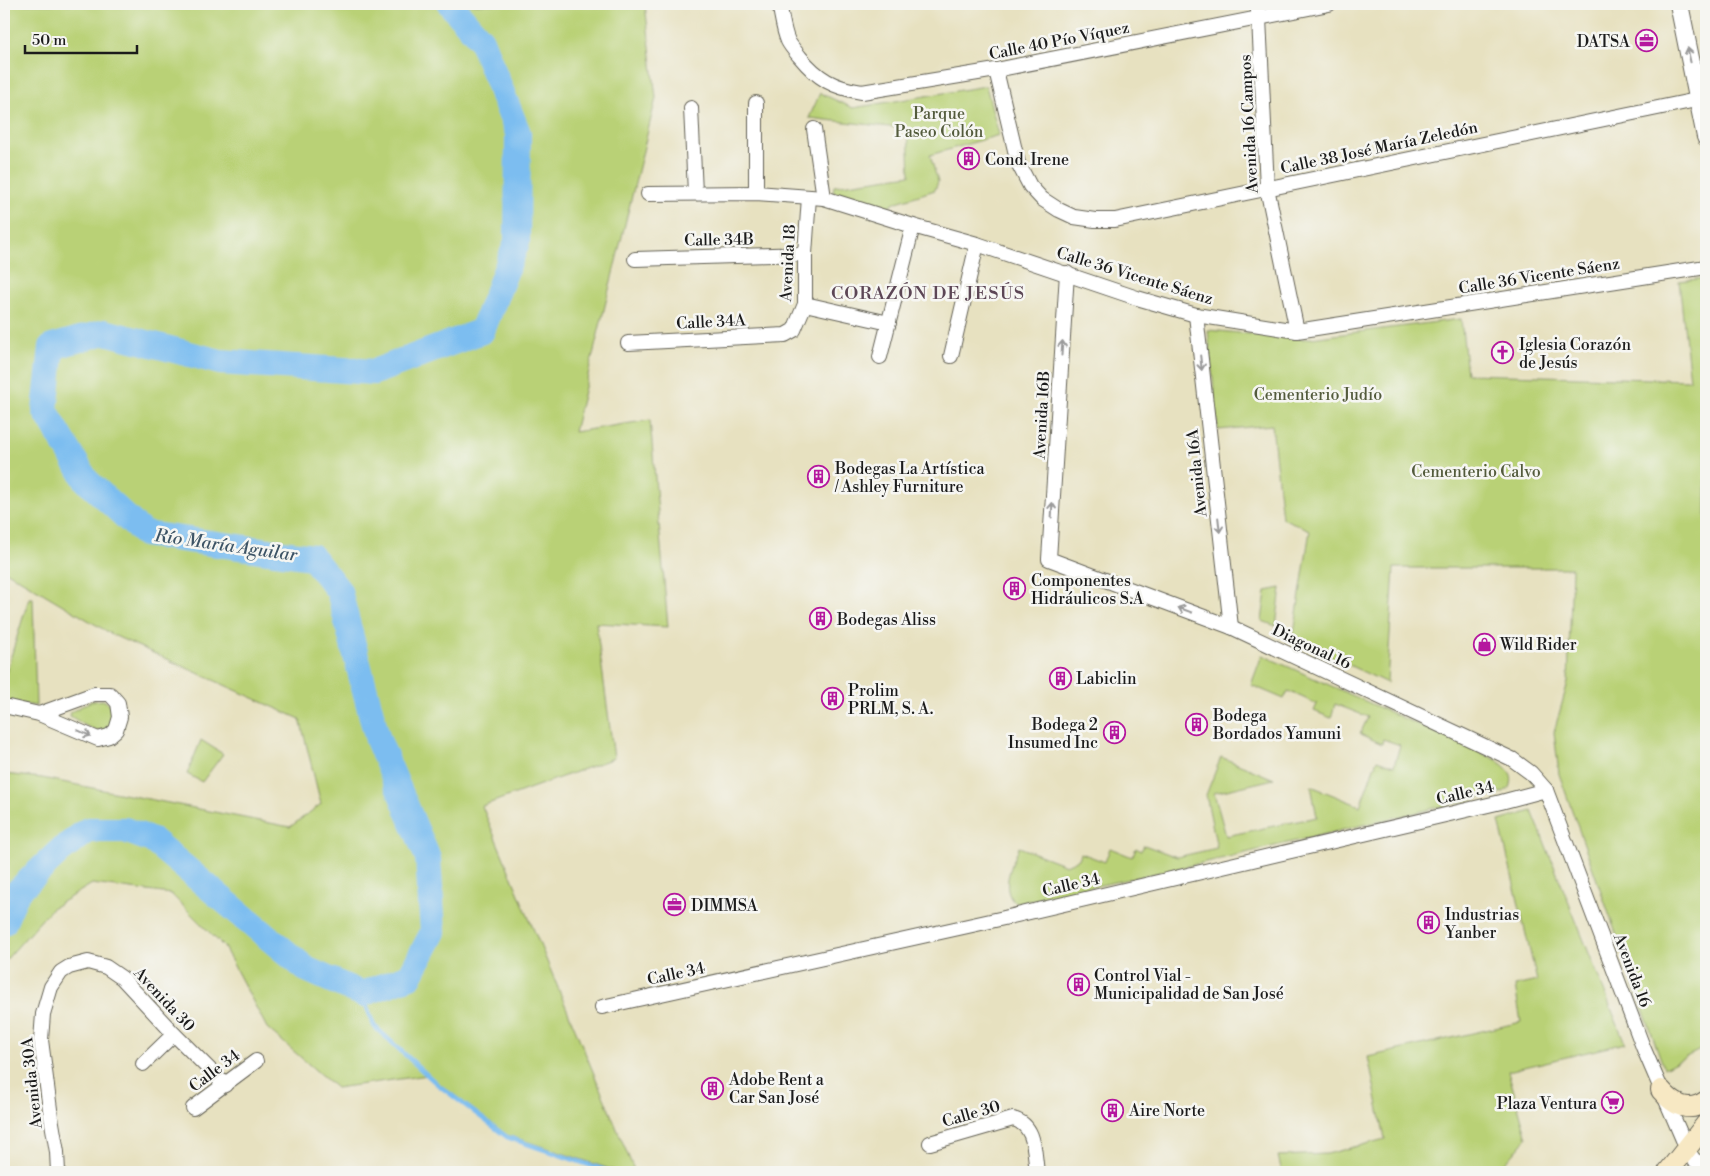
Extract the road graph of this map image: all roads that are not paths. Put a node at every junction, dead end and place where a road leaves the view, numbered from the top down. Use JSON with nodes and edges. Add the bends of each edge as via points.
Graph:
{"nodes":[{"id":1,"x":779,"y":4,"type":"edge"},
{"id":2,"x":1257,"y":4,"type":"edge"},
{"id":3,"x":1329,"y":4,"type":"edge"},
{"id":4,"x":1679,"y":4,"type":"edge"},
{"id":5,"x":1260,"y":18,"type":"junction"},
{"id":6,"x":996,"y":70,"type":"junction"},
{"id":7,"x":1702,"y":99,"type":"edge"},
{"id":8,"x":756,"y":103,"type":"dead end"},
{"id":9,"x":691,"y":108,"type":"dead end"},
{"id":10,"x":814,"y":129,"type":"dead end"},
{"id":11,"x":1706,"y":137,"type":"edge"},
{"id":12,"x":1267,"y":188,"type":"junction"},
{"id":13,"x":695,"y":193,"type":"junction"},
{"id":14,"x":756,"y":193,"type":"junction"},
{"id":15,"x":648,"y":194,"type":"dead end"},
{"id":16,"x":809,"y":197,"type":"junction"},
{"id":17,"x":824,"y":198,"type":"junction"},
{"id":18,"x":913,"y":226,"type":"junction"},
{"id":19,"x":977,"y":244,"type":"junction"},
{"id":20,"x":805,"y":254,"type":"junction"},
{"id":21,"x":635,"y":259,"type":"dead end"},
{"id":22,"x":1706,"y":267,"type":"edge"},
{"id":23,"x":1067,"y":273,"type":"junction"},
{"id":24,"x":805,"y":304,"type":"junction"},
{"id":25,"x":1196,"y":315,"type":"junction"},
{"id":26,"x":889,"y":323,"type":"junction"},
{"id":27,"x":794,"y":330,"type":"joint"},
{"id":28,"x":1297,"y":331,"type":"junction"},
{"id":29,"x":628,"y":343,"type":"dead end"},
{"id":30,"x":951,"y":356,"type":"dead end"},
{"id":31,"x":880,"y":357,"type":"dead end"},
{"id":32,"x":1049,"y":559,"type":"joint"},
{"id":33,"x":1231,"y":627,"type":"junction"},
{"id":34,"x":4,"y":706,"type":"edge"},
{"id":35,"x":39,"y":714,"type":"junction"},
{"id":36,"x":1546,"y":790,"type":"junction"},
{"id":37,"x":69,"y":967,"type":"joint"},
{"id":38,"x":602,"y":1007,"type":"dead end"},
{"id":39,"x":174,"y":1034,"type":"junction"},
{"id":40,"x":256,"y":1061,"type":"dead end"},
{"id":41,"x":143,"y":1064,"type":"dead end"},
{"id":42,"x":225,"y":1085,"type":"junction"},
{"id":43,"x":1661,"y":1090,"type":"junction"},
{"id":44,"x":1706,"y":1102,"type":"edge"},
{"id":45,"x":193,"y":1108,"type":"dead end"},
{"id":46,"x":1706,"y":1124,"type":"edge"},
{"id":47,"x":930,"y":1143,"type":"dead end"},
{"id":48,"x":1696,"y":1159,"type":"edge"},
{"id":49,"x":58,"y":1172,"type":"edge"},
{"id":50,"x":1037,"y":1172,"type":"edge"},
{"id":51,"x":1668,"y":1172,"type":"edge"}],
"edges":[{"from":1,"to":6,"type":"street","name":"Calle 40 Pío Víquez","via":[[789,44],[810,69],[843,89],[862,92]]},
{"from":2,"to":5,"type":"street","name":"Avenida 16 Campos"},
{"from":3,"to":5,"type":"street","name":"Calle 40 Pío Víquez"},
{"from":7,"to":4,"type":"street","one_way":true},
{"from":5,"to":6,"type":"street","name":"Calle 40 Pío Víquez"},
{"from":5,"to":12,"type":"street","name":"Avenida 16 Campos"},
{"from":6,"to":12,"type":"street","name":"Calle 38 José María Zeledón","via":[[1018,163],[1030,186],[1042,199],[1074,217],[1115,220]]},
{"from":7,"to":11,"type":"street"},
{"from":7,"to":12,"type":"street","name":"Calle 38 José María Zeledón"},
{"from":8,"to":14,"type":"street"},
{"from":9,"to":13,"type":"street"},
{"from":10,"to":17,"type":"street"},
{"from":12,"to":28,"type":"street","name":"Avenida 16 Campos"},
{"from":13,"to":14,"type":"street","name":"Calle 36 Vicente Sáenz"},
{"from":13,"to":15,"type":"street","name":"Calle 36 Vicente Sáenz"},
{"from":14,"to":16,"type":"street","name":"Calle 36 Vicente Sáenz"},
{"from":16,"to":17,"type":"street","name":"Calle 36 Vicente Sáenz"},
{"from":16,"to":20,"type":"street","name":"Avenida 18"},
{"from":17,"to":18,"type":"street","name":"Calle 36 Vicente Sáenz"},
{"from":18,"to":19,"type":"street","name":"Calle 36 Vicente Sáenz"},
{"from":18,"to":26,"type":"street"},
{"from":19,"to":23,"type":"street","name":"Calle 36 Vicente Sáenz"},
{"from":19,"to":30,"type":"street"},
{"from":20,"to":21,"type":"street","name":"Calle 34B"},
{"from":20,"to":24,"type":"street","name":"Avenida 18"},
{"from":22,"to":28,"type":"street","name":"Calle 36 Vicente Sáenz"},
{"from":23,"to":25,"type":"street","name":"Calle 36 Vicente Sáenz"},
{"from":32,"to":23,"type":"street","name":"Avenida 16B","one_way":true},
{"from":24,"to":26,"type":"street"},
{"from":24,"to":27,"type":"street","name":"Avenida 18"},
{"from":25,"to":28,"type":"street","name":"Calle 36 Vicente Sáenz"},
{"from":25,"to":33,"type":"street","name":"Avenida 16A","one_way":true},
{"from":26,"to":31,"type":"street"},
{"from":27,"to":29,"type":"street","name":"Calle 34A","via":[[785,335]]},
{"from":33,"to":32,"type":"street","name":"Diagonal 16","one_way":true},
{"from":33,"to":36,"type":"street","name":"Diagonal 16","via":[[1512,759]]},
{"from":34,"to":35,"type":"street"},
{"from":35,"to":35,"type":"street","one_way":true,"via":[[98,739],[116,730],[120,717],[118,703],[110,694],[94,694]]},
{"from":36,"to":38,"type":"street","name":"Calle 34","via":[[1004,918]]},
{"from":36,"to":43,"type":"street","name":"Avenida 16"},
{"from":37,"to":39,"type":"street","name":"Avenida 30","via":[[88,962],[106,967],[122,978]]},
{"from":37,"to":49,"type":"street","name":"Avenida 30A","via":[[61,972],[52,987],[43,1014],[42,1040]]},
{"from":39,"to":41,"type":"street"},
{"from":39,"to":42,"type":"street","name":"Avenida 30"},
{"from":40,"to":42,"type":"street","name":"Calle 34"},
{"from":42,"to":45,"type":"street","name":"Calle 34"},
{"from":43,"to":44,"type":"main road","via":[[1679,1106]]},
{"from":43,"to":48,"type":"street","name":"Avenida 16"},
{"from":46,"to":48,"type":"main road"},
{"from":47,"to":50,"type":"street","name":"Calle 30","via":[[1006,1120],[1021,1121],[1031,1133]]},
{"from":48,"to":51,"type":"main road"}]}
